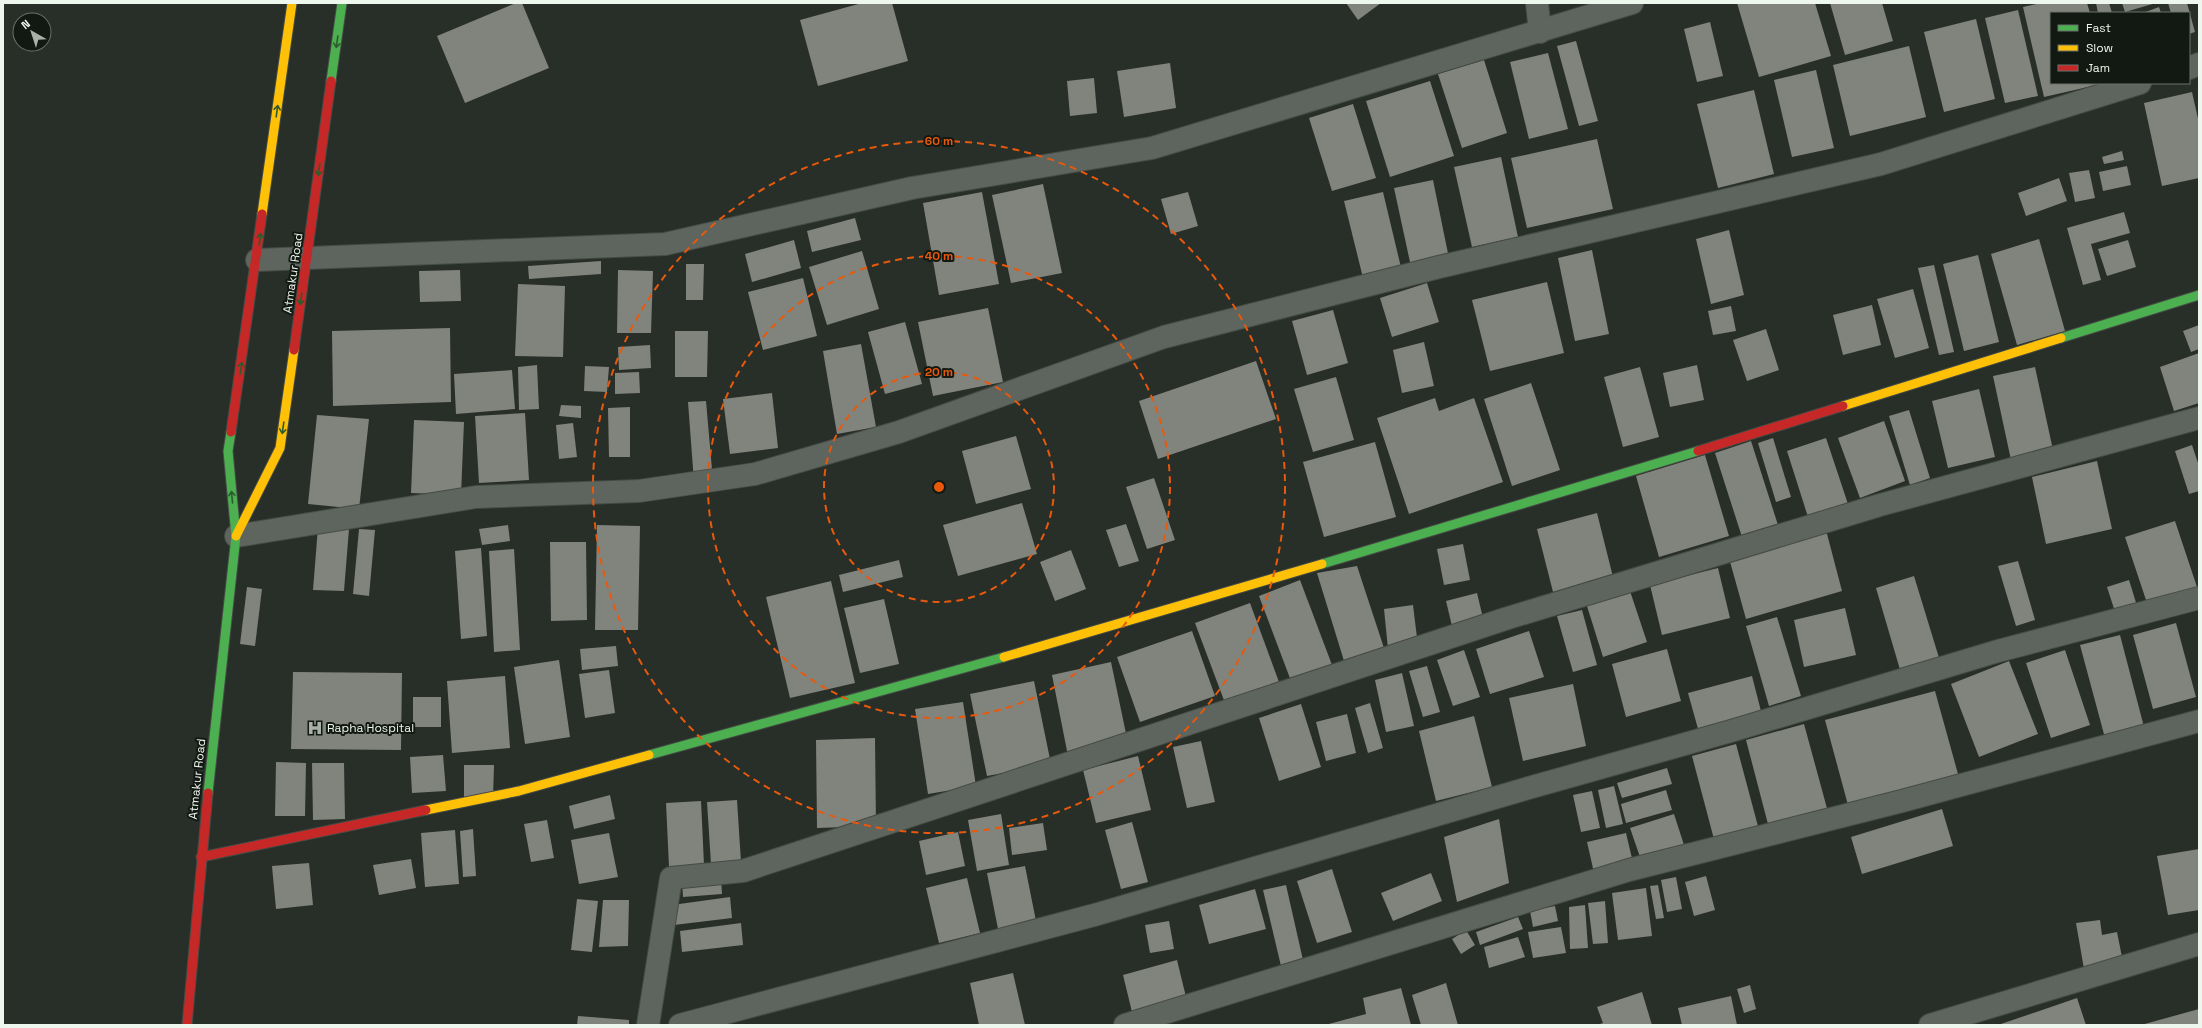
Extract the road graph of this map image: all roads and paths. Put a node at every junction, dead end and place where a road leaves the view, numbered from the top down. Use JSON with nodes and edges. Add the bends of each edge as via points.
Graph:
{"nodes":[{"id":1,"x":292,"y":3,"type":"edge"},
{"id":2,"x":342,"y":3,"type":"edge"},
{"id":3,"x":1537,"y":3,"type":"edge"},
{"id":4,"x":1632,"y":3,"type":"edge"},
{"id":5,"x":1540,"y":32,"type":"junction"},
{"id":6,"x":2137,"y":84,"type":"edge"},
{"id":7,"x":307,"y":258,"type":"junction"},
{"id":8,"x":257,"y":260,"type":"junction"},
{"id":9,"x":2199,"y":295,"type":"edge"},
{"id":10,"x":2199,"y":418,"type":"edge"},
{"id":11,"x":236,"y":536,"type":"junction"},
{"id":12,"x":2199,"y":598,"type":"edge"},
{"id":13,"x":2199,"y":721,"type":"edge"},
{"id":14,"x":201,"y":856,"type":"junction"},
{"id":15,"x":2199,"y":944,"type":"edge"},
{"id":16,"x":187,"y":1025,"type":"edge"},
{"id":17,"x":648,"y":1025,"type":"edge"},
{"id":18,"x":680,"y":1025,"type":"edge"},
{"id":19,"x":1125,"y":1025,"type":"edge"},
{"id":20,"x":1930,"y":1025,"type":"edge"}],
"edges":[{"from":8,"to":1,"type":"street","name":"Atmakur Road","one_way":true},
{"from":2,"to":7,"type":"street","name":"Atmakur Road","one_way":true},
{"from":3,"to":5,"type":"street"},
{"from":4,"to":5,"type":"street"},
{"from":5,"to":7,"type":"street","via":[[1152,148],[912,188],[665,244]]},
{"from":6,"to":11,"type":"street","via":[[1881,164],[1439,267],[1164,337],[899,432],[755,474],[639,491],[476,497]]},
{"from":7,"to":8,"type":"street"},
{"from":7,"to":11,"type":"street","name":"Atmakur Road","one_way":true,"via":[[280,448]]},
{"from":11,"to":8,"type":"street","name":"Atmakur Road","one_way":true,"via":[[228,451]]},
{"from":9,"to":14,"type":"street","via":[[1553,496],[1104,629],[519,791]]},
{"from":10,"to":17,"type":"street","via":[[1880,506],[1508,618],[743,871],[671,878]]},
{"from":11,"to":14,"type":"street","name":"Atmakur Road"},
{"from":12,"to":18,"type":"street","via":[[1998,651],[1098,914]]},
{"from":13,"to":19,"type":"street","via":[[1902,801],[1629,870]]},
{"from":14,"to":16,"type":"street","name":"Atmakur Road"},
{"from":15,"to":20,"type":"street"}]}
